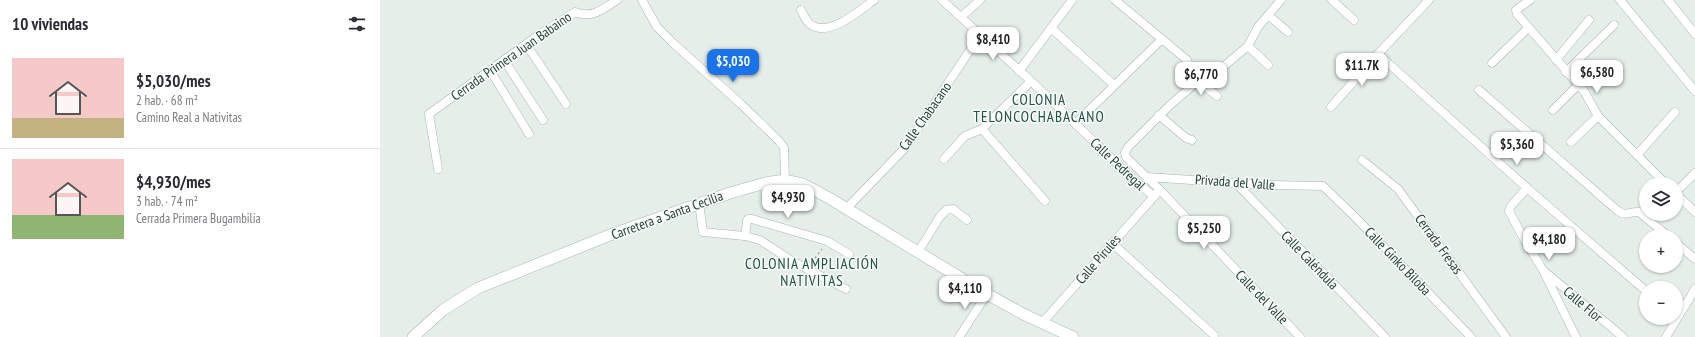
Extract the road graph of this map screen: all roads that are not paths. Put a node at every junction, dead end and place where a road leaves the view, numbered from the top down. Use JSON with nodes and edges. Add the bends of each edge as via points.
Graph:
{"nodes":[{"id":1,"x":617,"y":0,"type":"edge"},
{"id":2,"x":642,"y":0,"type":"edge"},
{"id":3,"x":874,"y":0,"type":"edge"},
{"id":4,"x":942,"y":0,"type":"edge"},
{"id":5,"x":980,"y":0,"type":"edge"},
{"id":6,"x":1072,"y":0,"type":"edge"},
{"id":7,"x":1115,"y":0,"type":"edge"},
{"id":8,"x":1281,"y":0,"type":"edge"},
{"id":9,"x":1332,"y":0,"type":"edge"},
{"id":10,"x":1429,"y":0,"type":"edge"},
{"id":11,"x":1530,"y":0,"type":"edge"},
{"id":12,"x":1620,"y":0,"type":"edge"},
{"id":13,"x":1668,"y":0,"type":"edge"},
{"id":14,"x":801,"y":10,"type":"dead end"},
{"id":15,"x":1268,"y":15,"type":"junction"},
{"id":16,"x":961,"y":17,"type":"junction"},
{"id":17,"x":1354,"y":20,"type":"dead end"},
{"id":18,"x":1589,"y":20,"type":"dead end"},
{"id":19,"x":1614,"y":25,"type":"dead end"},
{"id":20,"x":1051,"y":28,"type":"junction"},
{"id":21,"x":1528,"y":28,"type":"junction"},
{"id":22,"x":1288,"y":32,"type":"dead end"},
{"id":23,"x":1695,"y":34,"type":"edge"},
{"id":24,"x":980,"y":35,"type":"junction"},
{"id":25,"x":1162,"y":39,"type":"junction"},
{"id":26,"x":526,"y":44,"type":"junction"},
{"id":27,"x":1248,"y":46,"type":"junction"},
{"id":28,"x":1378,"y":54,"type":"junction"},
{"id":29,"x":504,"y":60,"type":"junction"},
{"id":30,"x":1556,"y":60,"type":"junction"},
{"id":31,"x":1492,"y":63,"type":"dead end"},
{"id":32,"x":1268,"y":65,"type":"dead end"},
{"id":33,"x":490,"y":70,"type":"junction"},
{"id":34,"x":1019,"y":72,"type":"junction"},
{"id":35,"x":1566,"y":72,"type":"junction"},
{"id":36,"x":1031,"y":81,"type":"junction"},
{"id":37,"x":1198,"y":81,"type":"junction"},
{"id":38,"x":1114,"y":85,"type":"junction"},
{"id":39,"x":1578,"y":85,"type":"junction"},
{"id":40,"x":1479,"y":90,"type":"dead end"},
{"id":41,"x":1695,"y":91,"type":"edge"},
{"id":42,"x":1217,"y":96,"type":"dead end"},
{"id":43,"x":566,"y":104,"type":"dead end"},
{"id":44,"x":1331,"y":107,"type":"dead end"},
{"id":45,"x":1553,"y":110,"type":"dead end"},
{"id":46,"x":1675,"y":112,"type":"dead end"},
{"id":47,"x":1159,"y":115,"type":"junction"},
{"id":48,"x":1598,"y":116,"type":"junction"},
{"id":49,"x":543,"y":120,"type":"dead end"},
{"id":50,"x":1075,"y":124,"type":"junction"},
{"id":51,"x":982,"y":129,"type":"junction"},
{"id":52,"x":529,"y":134,"type":"dead end"},
{"id":53,"x":1192,"y":140,"type":"dead end"},
{"id":54,"x":1571,"y":142,"type":"dead end"},
{"id":55,"x":1637,"y":155,"type":"junction"},
{"id":56,"x":944,"y":159,"type":"dead end"},
{"id":57,"x":1362,"y":160,"type":"dead end"},
{"id":58,"x":438,"y":169,"type":"dead end"},
{"id":59,"x":1695,"y":173,"type":"edge"},
{"id":60,"x":1146,"y":177,"type":"junction"},
{"id":61,"x":1659,"y":177,"type":"edge"},
{"id":62,"x":785,"y":180,"type":"junction"},
{"id":63,"x":1235,"y":182,"type":"junction"},
{"id":64,"x":1323,"y":186,"type":"joint"},
{"id":65,"x":1683,"y":186,"type":"edge"},
{"id":66,"x":1527,"y":188,"type":"junction"},
{"id":67,"x":1157,"y":193,"type":"junction"},
{"id":68,"x":1683,"y":200,"type":"edge"},
{"id":69,"x":1045,"y":201,"type":"dead end"},
{"id":70,"x":699,"y":203,"type":"junction"},
{"id":71,"x":846,"y":209,"type":"junction"},
{"id":72,"x":1695,"y":212,"type":"edge"},
{"id":73,"x":967,"y":220,"type":"dead end"},
{"id":74,"x":1660,"y":229,"type":"edge"},
{"id":75,"x":745,"y":236,"type":"junction"},
{"id":76,"x":1112,"y":242,"type":"junction"},
{"id":77,"x":1683,"y":249,"type":"edge"},
{"id":78,"x":918,"y":252,"type":"junction"},
{"id":79,"x":848,"y":254,"type":"dead end"},
{"id":80,"x":1695,"y":259,"type":"edge"},
{"id":81,"x":1543,"y":270,"type":"junction"},
{"id":82,"x":1639,"y":284,"type":"edge"},
{"id":83,"x":846,"y":289,"type":"dead end"},
{"id":84,"x":1695,"y":289,"type":"edge"},
{"id":85,"x":987,"y":294,"type":"junction"},
{"id":86,"x":1683,"y":308,"type":"edge"},
{"id":87,"x":1042,"y":323,"type":"junction"},
{"id":88,"x":1673,"y":325,"type":"edge"},
{"id":89,"x":1214,"y":335,"type":"dead end"},
{"id":90,"x":1068,"y":336,"type":"edge"},
{"id":91,"x":413,"y":337,"type":"edge"},
{"id":92,"x":959,"y":337,"type":"edge"},
{"id":93,"x":1300,"y":337,"type":"edge"},
{"id":94,"x":1385,"y":337,"type":"edge"},
{"id":95,"x":1471,"y":337,"type":"edge"},
{"id":96,"x":1506,"y":337,"type":"edge"},
{"id":97,"x":1576,"y":337,"type":"edge"},
{"id":98,"x":1623,"y":337,"type":"edge"},
{"id":99,"x":1666,"y":337,"type":"edge"}],
"edges":[{"from":1,"to":26,"type":"street","name":"Cerrada Primera Juan Babaino","via":[[591,15],[575,12]]},
{"from":2,"to":62,"type":"street","via":[[657,27],[779,140],[784,148]]},
{"from":3,"to":14,"type":"street","via":[[833,27],[819,28],[808,23]]},
{"from":4,"to":16,"type":"street","name":"Calle Pedregal"},
{"from":5,"to":16,"type":"street"},
{"from":6,"to":20,"type":"street"},
{"from":7,"to":25,"type":"street"},
{"from":8,"to":15,"type":"street"},
{"from":9,"to":17,"type":"street"},
{"from":10,"to":28,"type":"street"},
{"from":11,"to":21,"type":"street","via":[[1516,10]]},
{"from":12,"to":41,"type":"street"},
{"from":13,"to":23,"type":"street"},
{"from":15,"to":22,"type":"street"},
{"from":15,"to":27,"type":"street"},
{"from":16,"to":24,"type":"street","name":"Calle Pedregal"},
{"from":18,"to":30,"type":"street"},
{"from":19,"to":35,"type":"street"},
{"from":20,"to":34,"type":"street"},
{"from":20,"to":38,"type":"street"},
{"from":21,"to":30,"type":"street"},
{"from":21,"to":31,"type":"street"},
{"from":24,"to":34,"type":"street","name":"Calle Pedregal"},
{"from":24,"to":71,"type":"street","name":"Calle Chabacano","via":[[905,148]]},
{"from":25,"to":37,"type":"street","via":[[1187,60],[1192,74]]},
{"from":25,"to":38,"type":"street"},
{"from":26,"to":29,"type":"street","name":"Cerrada Primera Juan Babaino"},
{"from":26,"to":43,"type":"street"},
{"from":27,"to":32,"type":"street"},
{"from":27,"to":37,"type":"street","via":[[1218,71]]},
{"from":28,"to":44,"type":"street"},
{"from":28,"to":66,"type":"street"},
{"from":29,"to":33,"type":"street","name":"Cerrada Primera Juan Babaino"},
{"from":29,"to":49,"type":"street"},
{"from":30,"to":35,"type":"street"},
{"from":33,"to":52,"type":"street"},
{"from":33,"to":58,"type":"street","name":"Cerrada Primera Juan Babaino","via":[[428,114]]},
{"from":34,"to":36,"type":"street","name":"Calle Pedregal"},
{"from":35,"to":39,"type":"street"},
{"from":36,"to":50,"type":"street","name":"Calle Pedregal"},
{"from":36,"to":51,"type":"street"},
{"from":37,"to":42,"type":"street"},
{"from":37,"to":47,"type":"street"},
{"from":38,"to":50,"type":"street"},
{"from":39,"to":45,"type":"street"},
{"from":39,"to":48,"type":"street"},
{"from":40,"to":74,"type":"street","via":[[1623,215],[1639,212]]},
{"from":46,"to":55,"type":"street"},
{"from":47,"to":53,"type":"street","via":[[1186,138]]},
{"from":47,"to":60,"type":"street","name":"Calle del Valle","via":[[1125,153]]},
{"from":48,"to":54,"type":"street"},
{"from":48,"to":55,"type":"street"},
{"from":50,"to":67,"type":"street","name":"Calle Pedregal","via":[[1138,184]]},
{"from":51,"to":56,"type":"street","via":[[965,136]]},
{"from":51,"to":69,"type":"street"},
{"from":55,"to":61,"type":"street"},
{"from":57,"to":96,"type":"street","name":"Cerrada Fresas","via":[[1398,189]]},
{"from":59,"to":65,"type":"street"},
{"from":60,"to":63,"type":"street","name":"Privada del Valle"},
{"from":60,"to":67,"type":"street","name":"Calle del Valle"},
{"from":62,"to":70,"type":"main road","name":"Carretera a Santa Cecilia","via":[[765,183]]},
{"from":62,"to":71,"type":"main road","name":"Carretera a Santa Cecilia","via":[[803,184]]},
{"from":63,"to":64,"type":"street","name":"Privada del Valle"},
{"from":63,"to":94,"type":"street","name":"Calle Caléndula"},
{"from":64,"to":95,"type":"street","name":"Calle Ginko Biloba"},
{"from":66,"to":81,"type":"street","via":[[1511,206],[1510,211],[1524,241]]},
{"from":66,"to":82,"type":"street"},
{"from":67,"to":76,"type":"street","name":"Calle Pirules"},
{"from":67,"to":93,"type":"street","name":"Calle del Valle"},
{"from":68,"to":72,"type":"street"},
{"from":70,"to":75,"type":"street","via":[[703,232]]},
{"from":70,"to":91,"type":"main road","name":"Carretera a Santa Cecilia","via":[[610,235],[478,288],[443,310]]},
{"from":71,"to":78,"type":"main road","name":"Carretera a Santa Cecilia"},
{"from":73,"to":78,"type":"street","via":[[953,209],[946,210]]},
{"from":75,"to":79,"type":"street","via":[[748,219],[827,241]]},
{"from":75,"to":83,"type":"street","via":[[760,240]]},
{"from":76,"to":87,"type":"street","name":"Calle Pirules"},
{"from":76,"to":89,"type":"street"},
{"from":77,"to":80,"type":"street"},
{"from":78,"to":85,"type":"main road","name":"Carretera a Santa Cecilia"},
{"from":81,"to":97,"type":"street"},
{"from":81,"to":98,"type":"street","name":"Calle Flor"},
{"from":84,"to":86,"type":"street"},
{"from":85,"to":87,"type":"main road","name":"Carretera a Santa Cecilia"},
{"from":85,"to":92,"type":"street"},
{"from":87,"to":90,"type":"main road","name":"Carretera a Santa Cecilia"},
{"from":88,"to":99,"type":"street"}]}
